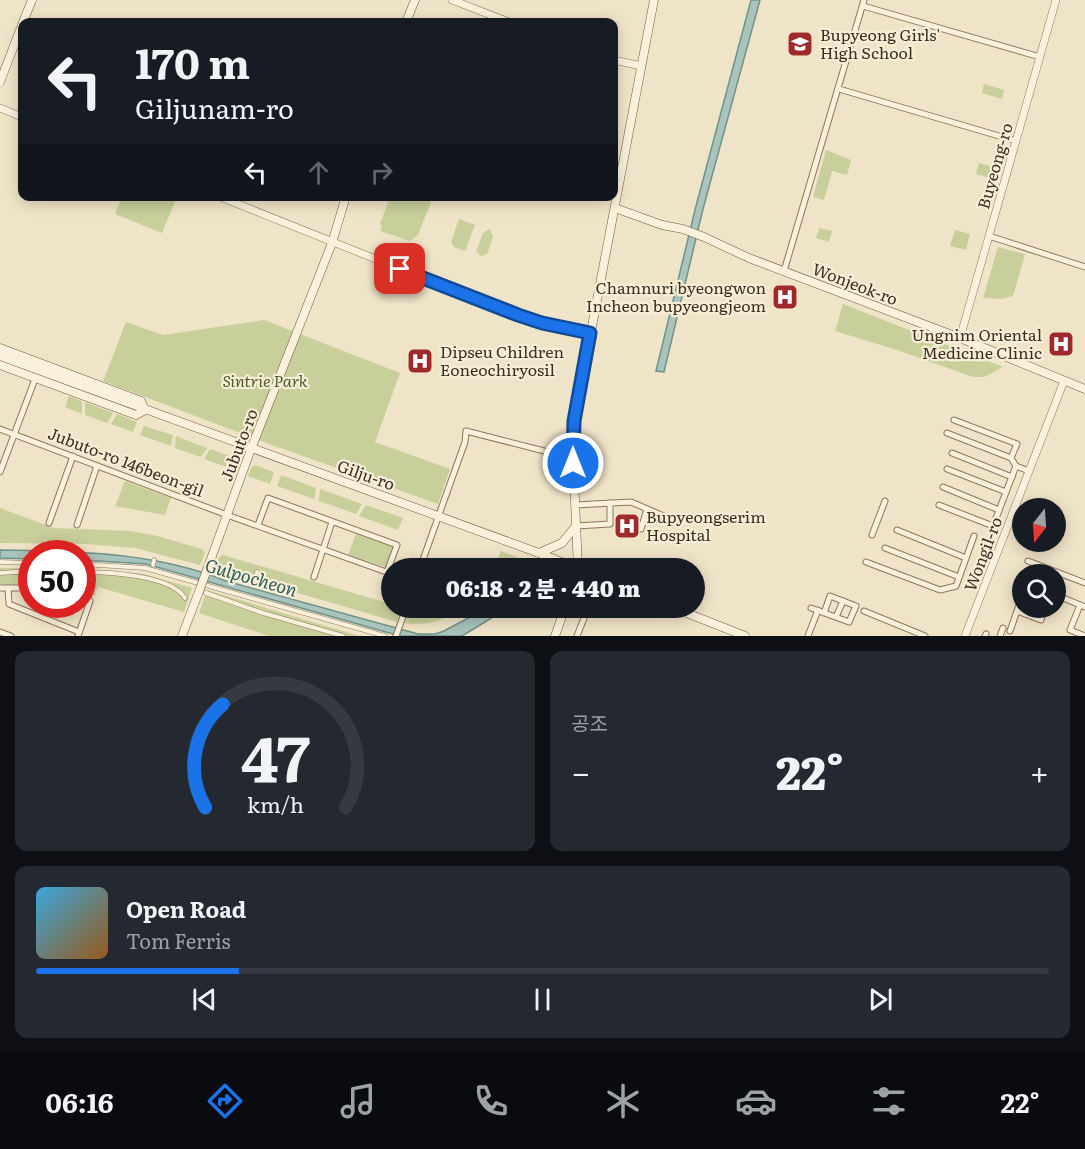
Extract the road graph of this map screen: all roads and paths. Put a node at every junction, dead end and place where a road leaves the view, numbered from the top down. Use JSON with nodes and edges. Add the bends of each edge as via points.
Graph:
{"nodes":[{"id":1,"x":32,"y":0,"type":"edge"},
{"id":2,"x":415,"y":0,"type":"edge"},
{"id":3,"x":452,"y":0,"type":"edge"},
{"id":4,"x":654,"y":0,"type":"edge"},
{"id":5,"x":1056,"y":0,"type":"edge"},
{"id":6,"x":863,"y":3,"type":"edge"},
{"id":7,"x":25,"y":18,"type":"edge"},
{"id":8,"x":408,"y":18,"type":"edge"},
{"id":9,"x":499,"y":18,"type":"edge"},
{"id":10,"x":18,"y":48,"type":"edge"},
{"id":11,"x":1040,"y":57,"type":"junction"},
{"id":12,"x":618,"y":61,"type":"edge"},
{"id":13,"x":641,"y":66,"type":"junction"},
{"id":14,"x":0,"y":82,"type":"edge"},
{"id":15,"x":839,"y":89,"type":"junction"},
{"id":16,"x":0,"y":108,"type":"edge"},
{"id":17,"x":18,"y":115,"type":"edge"},
{"id":18,"x":1016,"y":141,"type":"junction"},
{"id":19,"x":618,"y":192,"type":"edge"},
{"id":20,"x":230,"y":201,"type":"edge"},
{"id":21,"x":345,"y":201,"type":"edge"},
{"id":22,"x":616,"y":201,"type":"edge"},
{"id":23,"x":615,"y":208,"type":"junction"},
{"id":24,"x":989,"y":236,"type":"junction"},
{"id":25,"x":332,"y":243,"type":"junction"},
{"id":26,"x":1085,"y":267,"type":"edge"},
{"id":27,"x":784,"y":271,"type":"junction"},
{"id":28,"x":590,"y":333,"type":"junction"},
{"id":29,"x":960,"y":339,"type":"junction"},
{"id":30,"x":0,"y":348,"type":"edge"},
{"id":31,"x":0,"y":356,"type":"edge"},
{"id":32,"x":0,"y":365,"type":"edge"},
{"id":33,"x":36,"y":379,"type":"junction"},
{"id":34,"x":1064,"y":381,"type":"junction"},
{"id":35,"x":1085,"y":389,"type":"edge"},
{"id":36,"x":146,"y":410,"type":"junction"},
{"id":37,"x":954,"y":420,"type":"dead end"},
{"id":38,"x":0,"y":429,"type":"edge"},
{"id":39,"x":947,"y":434,"type":"dead end"},
{"id":40,"x":15,"y":435,"type":"junction"},
{"id":41,"x":251,"y":449,"type":"junction"},
{"id":42,"x":952,"y":453,"type":"dead end"},
{"id":43,"x":573,"y":455,"type":"junction"},
{"id":44,"x":73,"y":456,"type":"junction"},
{"id":45,"x":1011,"y":458,"type":"junction"},
{"id":46,"x":97,"y":466,"type":"junction"},
{"id":47,"x":1016,"y":466,"type":"junction"},
{"id":48,"x":947,"y":469,"type":"dead end"},
{"id":49,"x":1029,"y":471,"type":"junction"},
{"id":50,"x":0,"y":472,"type":"edge"},
{"id":51,"x":1012,"y":477,"type":"junction"},
{"id":52,"x":943,"y":487,"type":"dead end"},
{"id":53,"x":1006,"y":492,"type":"junction"},
{"id":54,"x":885,"y":501,"type":"dead end"},
{"id":55,"x":610,"y":503,"type":"junction"},
{"id":56,"x":575,"y":505,"type":"junction"},
{"id":57,"x":939,"y":505,"type":"dead end"},
{"id":58,"x":647,"y":509,"type":"junction"},
{"id":59,"x":999,"y":510,"type":"junction"},
{"id":60,"x":227,"y":515,"type":"junction"},
{"id":61,"x":438,"y":516,"type":"junction"},
{"id":62,"x":673,"y":520,"type":"dead end"},
{"id":63,"x":332,"y":522,"type":"junction"},
{"id":64,"x":49,"y":523,"type":"dead end"},
{"id":65,"x":77,"y":525,"type":"dead end"},
{"id":66,"x":258,"y":525,"type":"junction"},
{"id":67,"x":576,"y":526,"type":"junction"},
{"id":68,"x":641,"y":530,"type":"dead end"},
{"id":69,"x":897,"y":530,"type":"dead end"},
{"id":70,"x":872,"y":536,"type":"dead end"},
{"id":71,"x":974,"y":536,"type":"dead end"},
{"id":72,"x":885,"y":548,"type":"dead end"},
{"id":73,"x":323,"y":549,"type":"junction"},
{"id":74,"x":539,"y":553,"type":"junction"},
{"id":75,"x":393,"y":558,"type":"edge"},
{"id":76,"x":423,"y":558,"type":"edge"},
{"id":77,"x":552,"y":558,"type":"edge"},
{"id":78,"x":577,"y":558,"type":"edge"},
{"id":79,"x":966,"y":558,"type":"junction"},
{"id":80,"x":1028,"y":561,"type":"dead end"},
{"id":81,"x":0,"y":562,"type":"edge"},
{"id":82,"x":18,"y":562,"type":"edge"},
{"id":83,"x":866,"y":562,"type":"dead end"},
{"id":84,"x":96,"y":565,"type":"edge"},
{"id":85,"x":381,"y":570,"type":"edge"},
{"id":86,"x":18,"y":572,"type":"edge"},
{"id":87,"x":257,"y":572,"type":"dead end"},
{"id":88,"x":0,"y":573,"type":"edge"},
{"id":89,"x":96,"y":574,"type":"edge"},
{"id":90,"x":314,"y":577,"type":"dead end"},
{"id":91,"x":959,"y":577,"type":"junction"},
{"id":92,"x":255,"y":580,"type":"dead end"},
{"id":93,"x":1085,"y":583,"type":"edge"},
{"id":94,"x":0,"y":588,"type":"edge"},
{"id":95,"x":8,"y":588,"type":"junction"},
{"id":96,"x":18,"y":588,"type":"edge"},
{"id":97,"x":203,"y":591,"type":"junction"},
{"id":98,"x":185,"y":598,"type":"dead end"},
{"id":99,"x":1066,"y":599,"type":"edge"},
{"id":100,"x":843,"y":601,"type":"junction"},
{"id":101,"x":1083,"y":606,"type":"edge"},
{"id":102,"x":818,"y":610,"type":"junction"},
{"id":103,"x":864,"y":611,"type":"dead end"},
{"id":104,"x":836,"y":617,"type":"junction"},
{"id":105,"x":84,"y":618,"type":"edge"},
{"id":106,"x":402,"y":618,"type":"edge"},
{"id":107,"x":561,"y":618,"type":"edge"},
{"id":108,"x":584,"y":618,"type":"edge"},
{"id":109,"x":699,"y":618,"type":"edge"},
{"id":110,"x":1015,"y":618,"type":"edge"},
{"id":111,"x":1003,"y":628,"type":"dead end"},
{"id":112,"x":907,"y":629,"type":"junction"},
{"id":113,"x":1010,"y":631,"type":"dead end"},
{"id":114,"x":0,"y":632,"type":"edge"},
{"id":115,"x":78,"y":634,"type":"edge"},
{"id":116,"x":922,"y":635,"type":"edge"},
{"id":117,"x":10,"y":636,"type":"edge"},
{"id":118,"x":182,"y":636,"type":"edge"},
{"id":119,"x":343,"y":636,"type":"edge"},
{"id":120,"x":386,"y":636,"type":"edge"},
{"id":121,"x":396,"y":636,"type":"edge"},
{"id":122,"x":555,"y":636,"type":"edge"},
{"id":123,"x":578,"y":636,"type":"edge"},
{"id":124,"x":745,"y":636,"type":"edge"},
{"id":125,"x":808,"y":636,"type":"edge"},
{"id":126,"x":904,"y":636,"type":"edge"},
{"id":127,"x":966,"y":636,"type":"edge"},
{"id":128,"x":1000,"y":636,"type":"edge"},
{"id":129,"x":1085,"y":636,"type":"edge"}],
"edges":[{"from":1,"to":7,"type":"main road"},
{"from":2,"to":8,"type":"main road"},
{"from":3,"to":9,"type":"street"},
{"from":4,"to":13,"type":"main road"},
{"from":5,"to":11,"type":"street","name":"Buyeong-ro"},
{"from":6,"to":11,"type":"street"},
{"from":6,"to":15,"type":"street"},
{"from":10,"to":14,"type":"main road"},
{"from":11,"to":18,"type":"street","name":"Buyeong-ro"},
{"from":12,"to":13,"type":"street"},
{"from":13,"to":19,"type":"main road"},
{"from":15,"to":18,"type":"street"},
{"from":15,"to":27,"type":"street"},
{"from":16,"to":17,"type":"street"},
{"from":18,"to":24,"type":"street","name":"Buyeong-ro"},
{"from":20,"to":25,"type":"street"},
{"from":21,"to":25,"type":"main road","name":"Jubuto-ro"},
{"from":22,"to":23,"type":"main road"},
{"from":23,"to":27,"type":"main road","name":"Wonjeok-ro","via":[[683,229]]},
{"from":23,"to":28,"type":"main road"},
{"from":24,"to":26,"type":"street"},
{"from":24,"to":29,"type":"street","name":"Buyeong-ro"},
{"from":25,"to":28,"type":"street","via":[[518,315]]},
{"from":25,"to":41,"type":"main road","name":"Jubuto-ro"},
{"from":27,"to":29,"type":"main road","name":"Wonjeok-ro"},
{"from":28,"to":43,"type":"main road","via":[[575,412]]},
{"from":29,"to":34,"type":"main road","name":"Wonjeok-ro"},
{"from":30,"to":36,"type":"main road","name":"Gilju-ro","via":[[141,401]]},
{"from":31,"to":36,"type":"main road","name":"Gilju-ro"},
{"from":32,"to":33,"type":"main road","name":"Gilju-ro"},
{"from":33,"to":36,"type":"main road","name":"Gilju-ro","via":[[136,415]]},
{"from":33,"to":40,"type":"street"},
{"from":34,"to":35,"type":"main road","name":"Wonjeok-ro"},
{"from":34,"to":49,"type":"street","name":"Wongil-ro"},
{"from":36,"to":41,"type":"main road","name":"Gilju-ro"},
{"from":37,"to":45,"type":"street","via":[[1017,444]]},
{"from":38,"to":40,"type":"street","name":"Jubuto-ro 146beon-gil"},
{"from":39,"to":45,"type":"street"},
{"from":40,"to":44,"type":"street","name":"Jubuto-ro 146beon-gil"},
{"from":40,"to":50,"type":"street"},
{"from":41,"to":60,"type":"main road","name":"Jubuto-ro"},
{"from":41,"to":61,"type":"main road","name":"Gilju-ro"},
{"from":42,"to":51,"type":"street"},
{"from":43,"to":56,"type":"main road"},
{"from":43,"to":61,"type":"street","via":[[466,431]]},
{"from":44,"to":46,"type":"street","name":"Jubuto-ro 146beon-gil"},
{"from":44,"to":64,"type":"street"},
{"from":45,"to":47,"type":"street"},
{"from":46,"to":60,"type":"street","name":"Jubuto-ro 146beon-gil"},
{"from":46,"to":65,"type":"street"},
{"from":47,"to":49,"type":"street"},
{"from":47,"to":51,"type":"street"},
{"from":48,"to":53,"type":"street"},
{"from":49,"to":127,"type":"street","name":"Wongil-ro"},
{"from":51,"to":53,"type":"street"},
{"from":52,"to":59,"type":"street"},
{"from":53,"to":59,"type":"street"},
{"from":54,"to":70,"type":"street"},
{"from":55,"to":56,"type":"street"},
{"from":55,"to":58,"type":"street","via":[[631,502]]},
{"from":55,"to":67,"type":"street","via":[[610,524]]},
{"from":56,"to":67,"type":"main road"},
{"from":57,"to":59,"type":"street","via":[[993,526]]},
{"from":58,"to":62,"type":"street"},
{"from":58,"to":68,"type":"street"},
{"from":60,"to":66,"type":"street","name":"Jubuto-ro 146beon-gil"},
{"from":60,"to":97,"type":"main road","name":"Jubuto-ro","bridge":true},
{"from":61,"to":74,"type":"main road","name":"Gilju-ro"},
{"from":61,"to":76,"type":"street"},
{"from":63,"to":66,"type":"street","via":[[268,498]]},
{"from":63,"to":73,"type":"street"},
{"from":63,"to":75,"type":"street","via":[[397,545]]},
{"from":66,"to":73,"type":"street","name":"Jubuto-ro 146beon-gil"},
{"from":67,"to":74,"type":"main road","via":[[562,543]]},
{"from":67,"to":78,"type":"main road"},
{"from":69,"to":79,"type":"street"},
{"from":71,"to":79,"type":"street"},
{"from":72,"to":91,"type":"street"},
{"from":73,"to":85,"type":"street","name":"Jubuto-ro 146beon-gil"},
{"from":73,"to":90,"type":"street"},
{"from":74,"to":77,"type":"main road","name":"Gilju-ro"},
{"from":79,"to":91,"type":"street"},
{"from":80,"to":93,"type":"street"},
{"from":81,"to":82,"type":"street"},
{"from":83,"to":91,"type":"street","via":[[940,590],[956,586]]},
{"from":84,"to":120,"type":"street","via":[[145,568]]},
{"from":86,"to":88,"type":"street"},
{"from":87,"to":92,"type":"street"},
{"from":89,"to":98,"type":"street","via":[[162,582]]},
{"from":94,"to":95,"type":"street"},
{"from":95,"to":96,"type":"street"},
{"from":95,"to":115,"type":"street","via":[[9,604]]},
{"from":97,"to":118,"type":"main road","name":"Jubuto-ro"},
{"from":97,"to":119,"type":"street"},
{"from":99,"to":101,"type":"street"},
{"from":100,"to":102,"type":"street","via":[[830,596]]},
{"from":100,"to":104,"type":"street"},
{"from":100,"to":104,"type":"street","via":[[856,606],[849,622]]},
{"from":101,"to":129,"type":"street","via":[[1070,630]]},
{"from":102,"to":104,"type":"street"},
{"from":102,"to":125,"type":"street"},
{"from":103,"to":112,"type":"street"},
{"from":105,"to":115,"type":"street"},
{"from":106,"to":121,"type":"street"},
{"from":107,"to":122,"type":"main road"},
{"from":108,"to":123,"type":"street"},
{"from":109,"to":124,"type":"main road"},
{"from":110,"to":113,"type":"street"},
{"from":111,"to":128,"type":"street"},
{"from":112,"to":116,"type":"street"},
{"from":112,"to":126,"type":"street"},
{"from":114,"to":117,"type":"street"}]}
